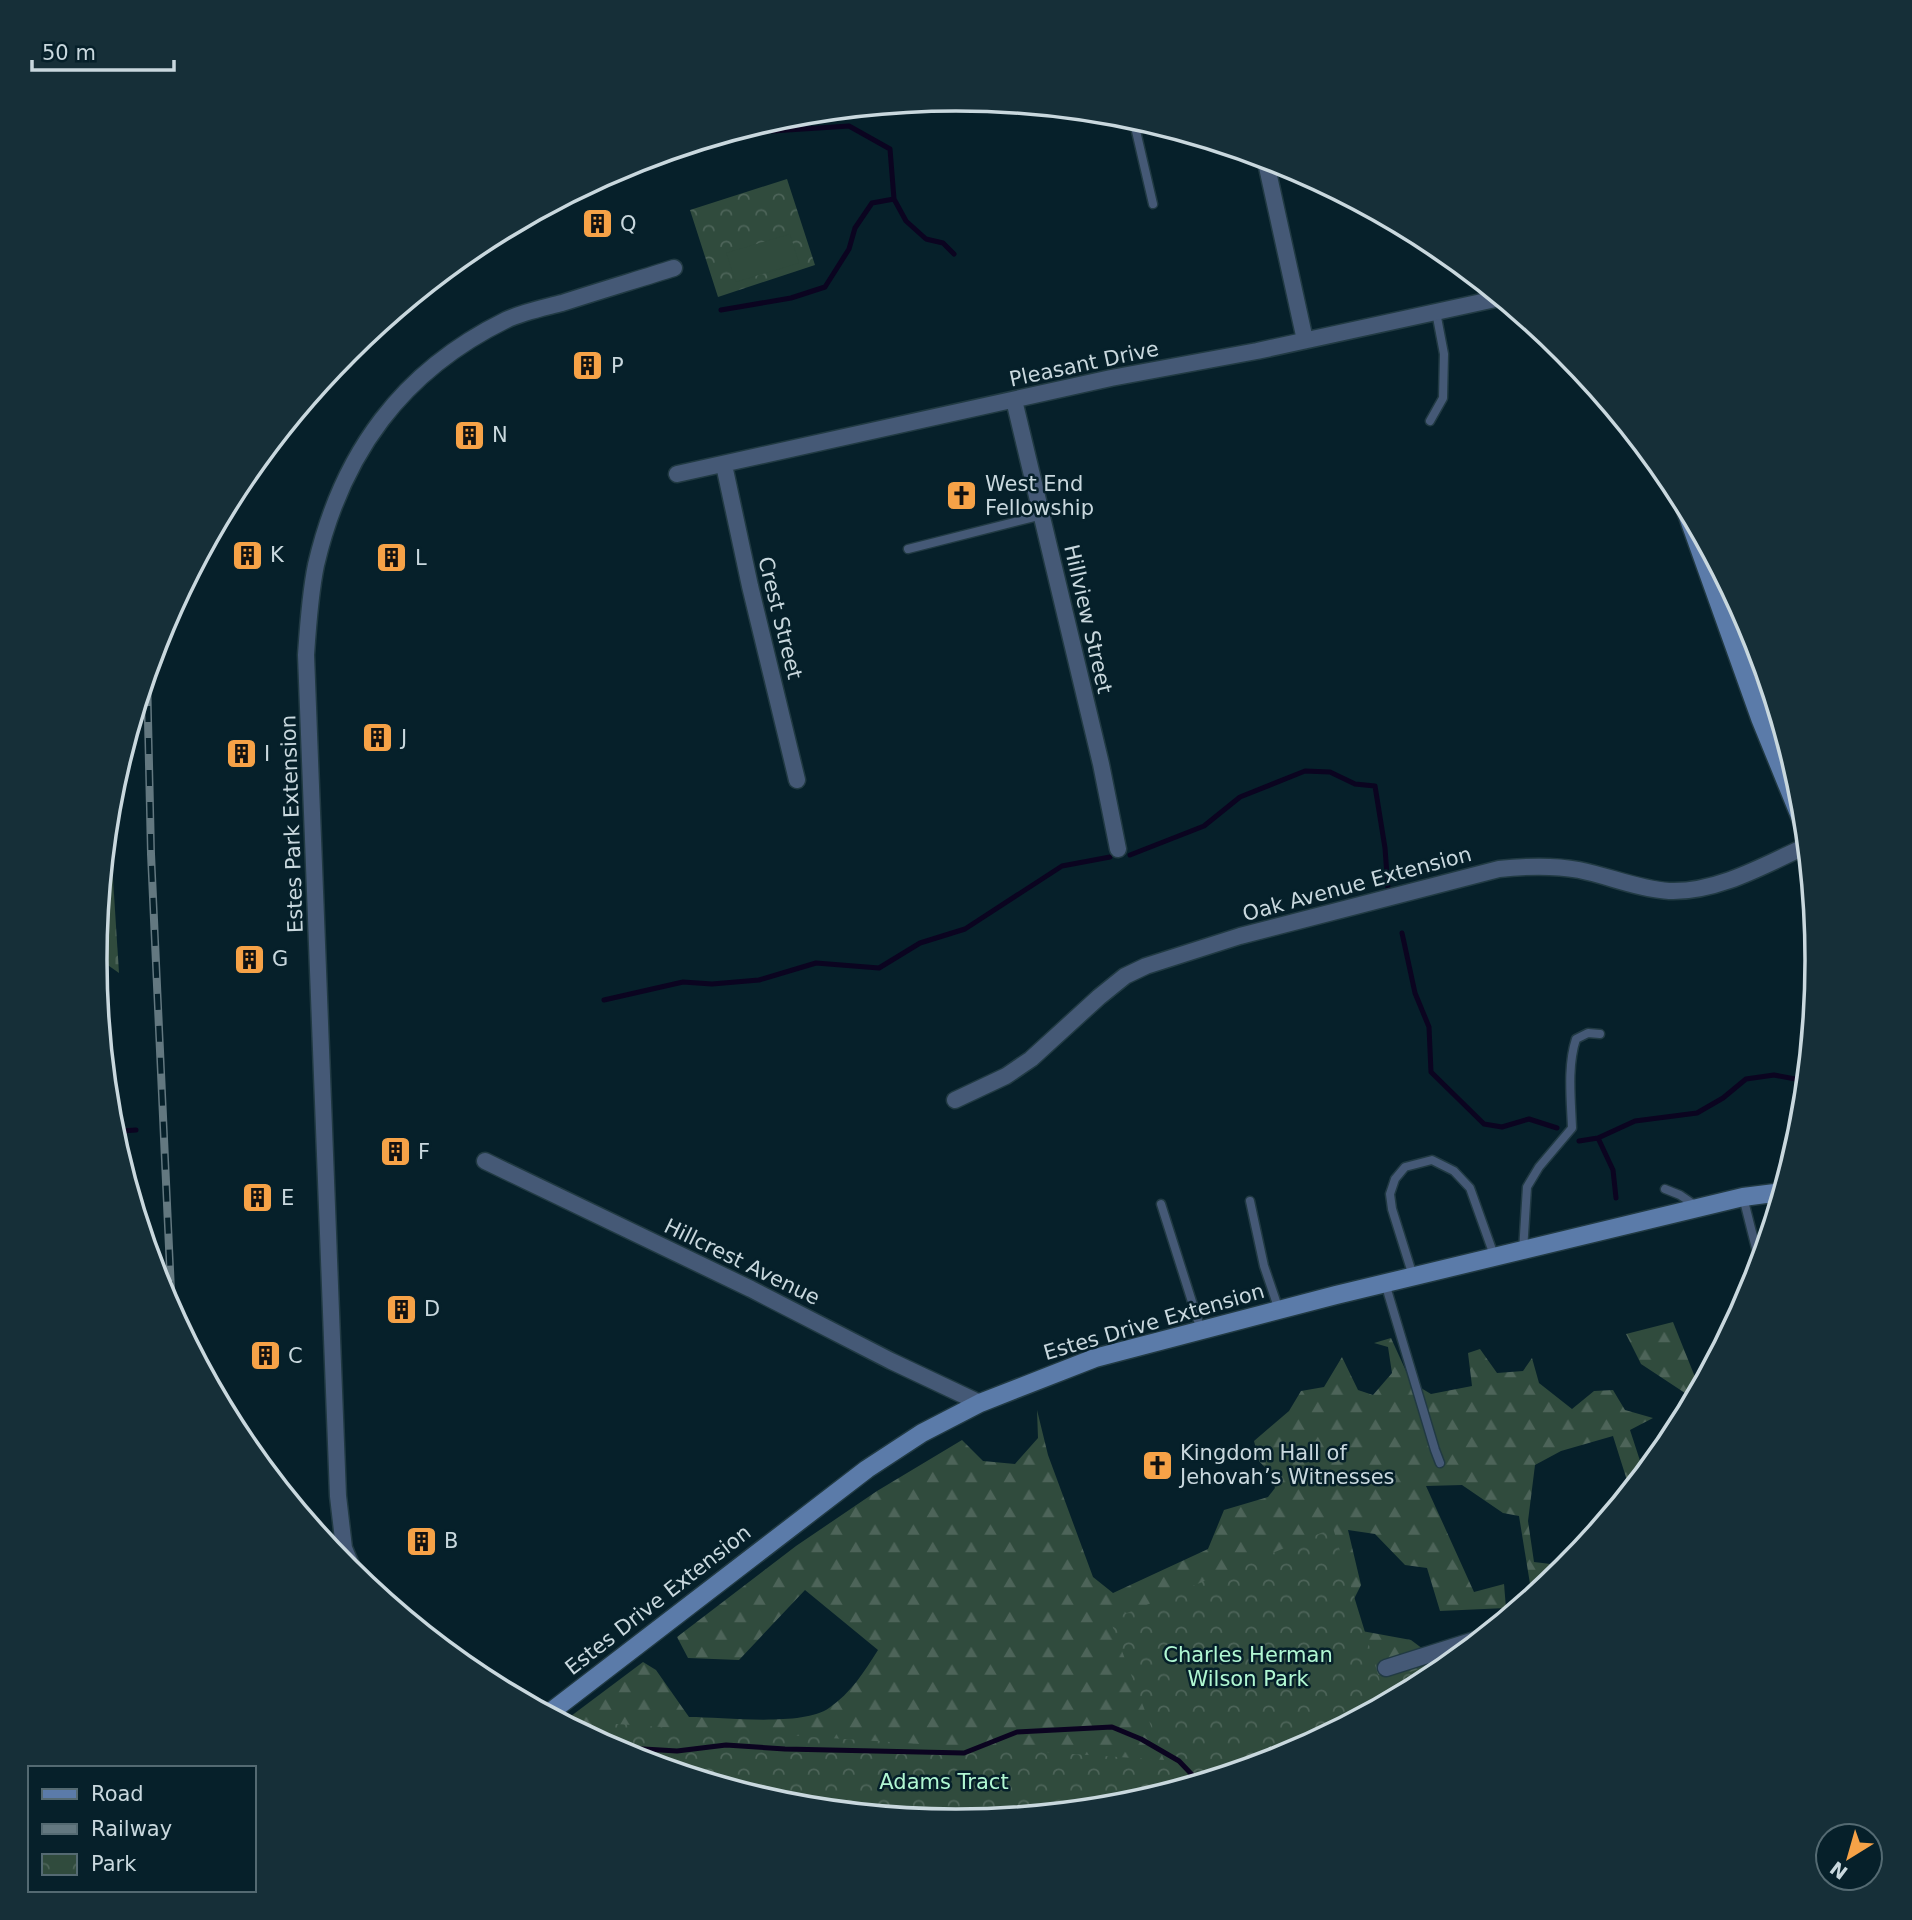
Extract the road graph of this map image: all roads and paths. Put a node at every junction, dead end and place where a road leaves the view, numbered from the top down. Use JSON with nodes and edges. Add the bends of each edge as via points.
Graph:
{"nodes":[{"id":1,"x":1136,"y":130,"type":"edge"},
{"id":2,"x":1268,"y":170,"type":"edge"},
{"id":3,"x":1153,"y":204,"type":"dead end"},
{"id":4,"x":674,"y":268,"type":"dead end"},
{"id":5,"x":1490,"y":300,"type":"edge"},
{"id":6,"x":1436,"y":312,"type":"junction"},
{"id":7,"x":1305,"y":340,"type":"junction"},
{"id":8,"x":1014,"y":400,"type":"junction"},
{"id":9,"x":1430,"y":421,"type":"dead end"},
{"id":10,"x":724,"y":464,"type":"junction"},
{"id":11,"x":677,"y":474,"type":"dead end"},
{"id":12,"x":1042,"y":515,"type":"junction"},
{"id":13,"x":908,"y":549,"type":"dead end"},
{"id":14,"x":1701,"y":554,"type":"edge"},
{"id":15,"x":797,"y":780,"type":"dead end"},
{"id":16,"x":1786,"y":782,"type":"edge"},
{"id":17,"x":1118,"y":849,"type":"dead end"},
{"id":18,"x":1798,"y":850,"type":"edge"},
{"id":19,"x":1600,"y":1034,"type":"dead end"},
{"id":20,"x":955,"y":1100,"type":"dead end"},
{"id":21,"x":485,"y":1161,"type":"dead end"},
{"id":22,"x":1665,"y":1189,"type":"dead end"},
{"id":23,"x":1772,"y":1193,"type":"edge"},
{"id":24,"x":1743,"y":1197,"type":"junction"},
{"id":25,"x":1250,"y":1201,"type":"dead end"},
{"id":26,"x":1161,"y":1204,"type":"dead end"},
{"id":27,"x":1698,"y":1208,"type":"junction"},
{"id":28,"x":1755,"y":1246,"type":"edge"},
{"id":29,"x":1522,"y":1251,"type":"junction"},
{"id":30,"x":1494,"y":1258,"type":"junction"},
{"id":31,"x":1414,"y":1277,"type":"junction"},
{"id":32,"x":1385,"y":1283,"type":"junction"},
{"id":33,"x":1279,"y":1310,"type":"junction"},
{"id":34,"x":1200,"y":1330,"type":"junction"},
{"id":35,"x":980,"y":1403,"type":"junction"},
{"id":36,"x":1440,"y":1462,"type":"dead end"},
{"id":37,"x":345,"y":1549,"type":"edge"},
{"id":38,"x":1455,"y":1647,"type":"edge"},
{"id":39,"x":1386,"y":1668,"type":"dead end"},
{"id":40,"x":555,"y":1708,"type":"edge"}],
"edges":[{"from":1,"to":3,"type":"lane"},
{"from":2,"to":7,"type":"street"},
{"from":4,"to":37,"type":"street","name":"Estes Park Extension","via":[[509,319],[472,338],[420,377],[382,416],[361,447],[329,521],[316,565],[306,655],[338,1496]]},
{"from":5,"to":6,"type":"street","name":"Pleasant Drive"},
{"from":6,"to":7,"type":"street","name":"Pleasant Drive"},
{"from":6,"to":9,"type":"lane","via":[[1444,354],[1443,398]]},
{"from":7,"to":8,"type":"street","name":"Pleasant Drive"},
{"from":8,"to":10,"type":"street","name":"Pleasant Drive"},
{"from":8,"to":12,"type":"street","name":"Hillview Street"},
{"from":10,"to":11,"type":"street","name":"Pleasant Drive"},
{"from":10,"to":15,"type":"street","name":"Crest Street"},
{"from":12,"to":13,"type":"lane"},
{"from":12,"to":17,"type":"street","name":"Hillview Street"},
{"from":14,"to":16,"type":"main road"},
{"from":18,"to":20,"type":"street","name":"Oak Avenue Extension","via":[[1738,876],[1670,891],[1580,870],[1537,865],[1499,869],[1240,936],[1125,976],[1031,1059]]},
{"from":19,"to":29,"type":"lane","via":[[1576,1039],[1572,1128],[1527,1187]]},
{"from":21,"to":35,"type":"street","name":"Hillcrest Avenue"},
{"from":22,"to":27,"type":"lane"},
{"from":23,"to":24,"type":"main road","name":"Estes Drive Extension"},
{"from":24,"to":27,"type":"main road","name":"Estes Drive Extension"},
{"from":24,"to":28,"type":"lane"},
{"from":25,"to":33,"type":"lane"},
{"from":26,"to":34,"type":"lane"},
{"from":27,"to":29,"type":"main road","name":"Estes Drive Extension"},
{"from":29,"to":30,"type":"main road","name":"Estes Drive Extension"},
{"from":30,"to":31,"type":"main road","name":"Estes Drive Extension"},
{"from":30,"to":31,"type":"lane","via":[[1470,1188],[1454,1171],[1433,1160],[1405,1167],[1390,1194]]},
{"from":31,"to":32,"type":"main road","name":"Estes Drive Extension"},
{"from":32,"to":33,"type":"main road","name":"Estes Drive Extension"},
{"from":32,"to":36,"type":"lane"},
{"from":33,"to":34,"type":"main road","name":"Estes Drive Extension"},
{"from":34,"to":35,"type":"main road","name":"Estes Drive Extension","via":[[1095,1358]]},
{"from":35,"to":40,"type":"main road","name":"Estes Drive Extension","via":[[867,1469]]},
{"from":38,"to":39,"type":"street"}]}
